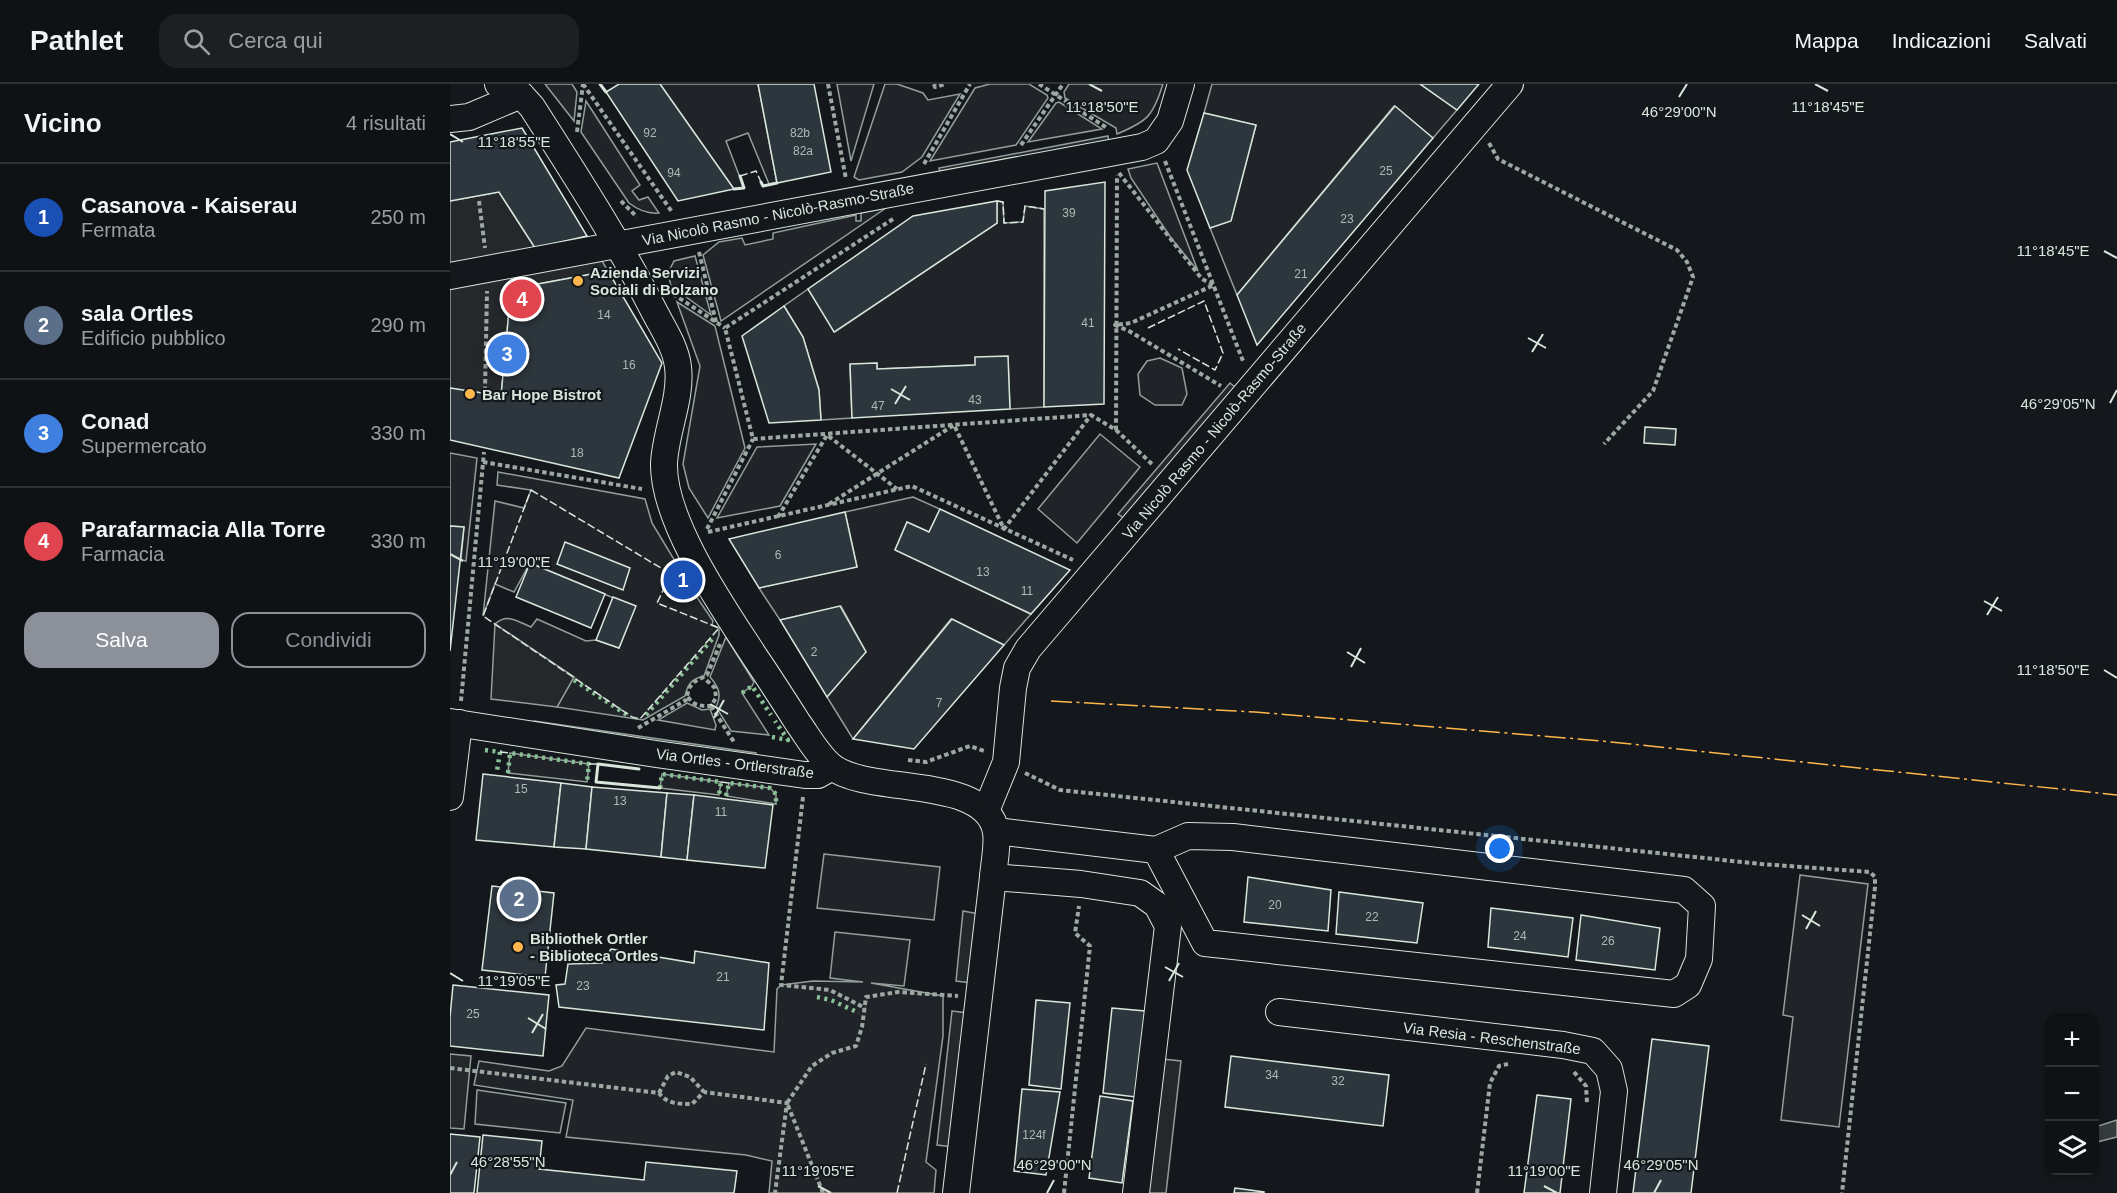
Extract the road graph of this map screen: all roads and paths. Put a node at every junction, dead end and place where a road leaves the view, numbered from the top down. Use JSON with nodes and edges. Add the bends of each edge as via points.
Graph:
{"nodes":[{"id":1,"x":583,"y":84,"type":"edge"},
{"id":2,"x":828,"y":84,"type":"edge"},
{"id":3,"x":934,"y":84,"type":"edge"},
{"id":4,"x":946,"y":84,"type":"edge"},
{"id":5,"x":970,"y":84,"type":"edge"},
{"id":6,"x":1039,"y":84,"type":"edge"},
{"id":7,"x":1063,"y":84,"type":"edge"},
{"id":8,"x":1181,"y":84,"type":"edge"},
{"id":9,"x":1510,"y":84,"type":"edge"},
{"id":10,"x":509,"y":90,"type":"edge"},
{"id":11,"x":1055,"y":95,"type":"junction"},
{"id":12,"x":450,"y":118,"type":"edge"},
{"id":13,"x":571,"y":126,"type":"dead end"},
{"id":14,"x":1487,"y":139,"type":"dead end"},
{"id":15,"x":1156,"y":141,"type":"junction"},
{"id":16,"x":1117,"y":161,"type":"junction"},
{"id":17,"x":1003,"y":172,"type":"junction"},
{"id":18,"x":910,"y":189,"type":"junction"},
{"id":19,"x":619,"y":198,"type":"dead end"},
{"id":20,"x":479,"y":201,"type":"dead end"},
{"id":21,"x":850,"y":201,"type":"junction"},
{"id":22,"x":894,"y":218,"type":"dead end"},
{"id":23,"x":647,"y":219,"type":"dead end"},
{"id":24,"x":694,"y":230,"type":"junction"},
{"id":25,"x":620,"y":245,"type":"junction"},
{"id":26,"x":487,"y":269,"type":"junction"},
{"id":27,"x":450,"y":276,"type":"edge"},
{"id":28,"x":1214,"y":285,"type":"junction"},
{"id":29,"x":666,"y":290,"type":"dead end"},
{"id":30,"x":716,"y":322,"type":"junction"},
{"id":31,"x":1115,"y":325,"type":"junction"},
{"id":32,"x":725,"y":328,"type":"junction"},
{"id":33,"x":485,"y":391,"type":"dead end"},
{"id":34,"x":1248,"y":392,"type":"junction"},
{"id":35,"x":1091,"y":415,"type":"junction"},
{"id":36,"x":954,"y":425,"type":"junction"},
{"id":37,"x":1116,"y":430,"type":"junction"},
{"id":38,"x":827,"y":435,"type":"junction"},
{"id":39,"x":753,"y":439,"type":"junction"},
{"id":40,"x":1604,"y":444,"type":"dead end"},
{"id":41,"x":484,"y":452,"type":"dead end"},
{"id":42,"x":483,"y":462,"type":"junction"},
{"id":43,"x":876,"y":473,"type":"junction"},
{"id":44,"x":1171,"y":482,"type":"junction"},
{"id":45,"x":898,"y":489,"type":"junction"},
{"id":46,"x":667,"y":493,"type":"junction"},
{"id":47,"x":825,"y":506,"type":"junction"},
{"id":48,"x":778,"y":517,"type":"junction"},
{"id":49,"x":1004,"y":529,"type":"junction"},
{"id":50,"x":1095,"y":570,"type":"junction"},
{"id":51,"x":730,"y":619,"type":"junction"},
{"id":52,"x":704,"y":678,"type":"junction"},
{"id":53,"x":688,"y":697,"type":"junction"},
{"id":54,"x":711,"y":706,"type":"junction"},
{"id":55,"x":454,"y":722,"type":"edge"},
{"id":56,"x":637,"y":728,"type":"dead end"},
{"id":57,"x":734,"y":742,"type":"dead end"},
{"id":58,"x":831,"y":767,"type":"junction"},
{"id":59,"x":805,"y":775,"type":"junction"},
{"id":60,"x":450,"y":797,"type":"edge"},
{"id":61,"x":991,"y":821,"type":"junction"},
{"id":62,"x":1156,"y":850,"type":"junction"},
{"id":63,"x":993,"y":877,"type":"junction"},
{"id":64,"x":1082,"y":884,"type":"junction"},
{"id":65,"x":979,"y":998,"type":"junction"},
{"id":66,"x":865,"y":1008,"type":"junction"},
{"id":67,"x":1280,"y":1012,"type":"dead end"},
{"id":68,"x":1518,"y":1062,"type":"dead end"},
{"id":69,"x":450,"y":1068,"type":"edge"},
{"id":70,"x":1563,"y":1070,"type":"dead end"},
{"id":71,"x":704,"y":1092,"type":"junction"},
{"id":72,"x":659,"y":1093,"type":"junction"},
{"id":73,"x":787,"y":1103,"type":"junction"},
{"id":74,"x":1587,"y":1105,"type":"dead end"},
{"id":75,"x":775,"y":1193,"type":"edge"},
{"id":76,"x":823,"y":1193,"type":"edge"},
{"id":77,"x":956,"y":1193,"type":"edge"},
{"id":78,"x":1064,"y":1193,"type":"edge"},
{"id":79,"x":1136,"y":1193,"type":"edge"},
{"id":80,"x":1477,"y":1193,"type":"edge"},
{"id":81,"x":1603,"y":1193,"type":"edge"}],
"edges":[{"from":1,"to":13,"type":"path","via":[[577,133]]},
{"from":1,"to":24,"type":"path","via":[[676,218]]},
{"from":2,"to":21,"type":"path"},
{"from":3,"to":4,"type":"path"},
{"from":5,"to":18,"type":"path"},
{"from":6,"to":11,"type":"path"},
{"from":7,"to":11,"type":"path"},
{"from":8,"to":15,"type":"street","via":[[1170,121]]},
{"from":9,"to":34,"type":"street","name":"Via Nicolò Rasmo - Nicolò-Rasmo-Straße"},
{"from":10,"to":12,"type":"street","via":[[469,117]]},
{"from":10,"to":25,"type":"street","via":[[532,107]]},
{"from":11,"to":16,"type":"path","via":[[1112,131]]},
{"from":11,"to":17,"type":"path"},
{"from":14,"to":40,"type":"path","via":[[1498,159],[1677,250],[1693,277],[1653,391]]},
{"from":15,"to":16,"type":"street","name":"Via Nicolò Rasmo - Nicolò-Rasmo-Straße"},
{"from":15,"to":28,"type":"path"},
{"from":16,"to":17,"type":"street","name":"Via Nicolò Rasmo - Nicolò-Rasmo-Straße"},
{"from":16,"to":28,"type":"path","via":[[1202,279]]},
{"from":16,"to":31,"type":"path"},
{"from":17,"to":18,"type":"street","name":"Via Nicolò Rasmo - Nicolò-Rasmo-Straße"},
{"from":18,"to":21,"type":"street","name":"Via Nicolò Rasmo - Nicolò-Rasmo-Straße"},
{"from":19,"to":23,"type":"path","via":[[635,216]]},
{"from":20,"to":26,"type":"path"},
{"from":21,"to":24,"type":"street","name":"Via Nicolò Rasmo - Nicolò-Rasmo-Straße"},
{"from":22,"to":32,"type":"path"},
{"from":24,"to":25,"type":"street","name":"Via Nicolò Rasmo - Nicolò-Rasmo-Straße"},
{"from":24,"to":30,"type":"path"},
{"from":25,"to":26,"type":"street","name":"Via Nicolò Rasmo - Nicolò-Rasmo-Straße"},
{"from":25,"to":46,"type":"street","via":[[670,342],[678,367],[665,453]]},
{"from":26,"to":27,"type":"street","name":"Via Nicolò Rasmo - Nicolò-Rasmo-Straße"},
{"from":26,"to":33,"type":"path"},
{"from":28,"to":31,"type":"path","via":[[1131,323]]},
{"from":28,"to":34,"type":"path"},
{"from":29,"to":30,"type":"path"},
{"from":30,"to":32,"type":"path"},
{"from":31,"to":34,"type":"path"},
{"from":31,"to":37,"type":"path"},
{"from":32,"to":39,"type":"path"},
{"from":34,"to":44,"type":"street","name":"Via Nicolò Rasmo - Nicolò-Rasmo-Straße"},
{"from":35,"to":36,"type":"path"},
{"from":35,"to":37,"type":"path"},
{"from":35,"to":49,"type":"path"},
{"from":36,"to":38,"type":"path"},
{"from":36,"to":43,"type":"path"},
{"from":36,"to":49,"type":"path"},
{"from":37,"to":44,"type":"path"},
{"from":38,"to":39,"type":"path"},
{"from":38,"to":43,"type":"path"},
{"from":38,"to":48,"type":"path"},
{"from":39,"to":48,"type":"path","via":[[705,533]]},
{"from":41,"to":42,"type":"path"},
{"from":42,"to":46,"type":"path"},
{"from":42,"to":55,"type":"path"},
{"from":43,"to":45,"type":"path"},
{"from":43,"to":47,"type":"path"},
{"from":44,"to":50,"type":"street","name":"Via Nicolò Rasmo - Nicolò-Rasmo-Straße"},
{"from":45,"to":47,"type":"path"},
{"from":45,"to":49,"type":"path","via":[[912,486]]},
{"from":46,"to":51,"type":"street","via":[[695,559]]},
{"from":47,"to":48,"type":"path"},
{"from":49,"to":50,"type":"path"},
{"from":50,"to":61,"type":"street","name":"Via Nicolò Rasmo - Nicolò-Rasmo-Straße","via":[[1028,649],[1017,668],[1006,762]]},
{"from":51,"to":52,"type":"path"},
{"from":51,"to":58,"type":"street"},
{"from":52,"to":53,"type":"path","via":[[694,682]]},
{"from":52,"to":54,"type":"path","via":[[715,688],[716,698]]},
{"from":53,"to":54,"type":"path","via":[[693,703]]},
{"from":53,"to":56,"type":"path"},
{"from":54,"to":57,"type":"path"},
{"from":55,"to":59,"type":"street","name":"Via Ortles - Ortlerstraße"},
{"from":55,"to":60,"type":"street"},
{"from":58,"to":59,"type":"street","name":"Via Ortles - Ortlerstraße","via":[[818,776]]},
{"from":58,"to":61,"type":"street","name":"Via Ortles - Ortlerstraße","via":[[850,776],[944,792],[968,800]]},
{"from":59,"to":66,"type":"path","via":[[781,985],[830,990]]},
{"from":61,"to":62,"type":"street"},
{"from":61,"to":63,"type":"street"},
{"from":62,"to":62,"type":"street","via":[[1205,943],[1674,994],[1688,985],[1699,959],[1702,906],[1684,890],[1233,837],[1188,836]]},
{"from":63,"to":64,"type":"street"},
{"from":63,"to":65,"type":"street"},
{"from":64,"to":78,"type":"path","via":[[1075,933],[1090,946]]},
{"from":64,"to":79,"type":"street","via":[[1140,893],[1157,905],[1168,926]]},
{"from":65,"to":66,"type":"path","via":[[898,992],[866,997]]},
{"from":65,"to":77,"type":"street"},
{"from":66,"to":73,"type":"path","via":[[856,1046],[832,1053],[812,1066]]},
{"from":67,"to":81,"type":"street","name":"Via Resia - Reschenstraße","via":[[1593,1051],[1609,1069],[1614,1090]]},
{"from":68,"to":80,"type":"path","via":[[1499,1066],[1490,1083]]},
{"from":69,"to":72,"type":"path"},
{"from":70,"to":74,"type":"path","via":[[1575,1072],[1586,1086]]},
{"from":71,"to":72,"type":"path","via":[[692,1104],[665,1100]]},
{"from":71,"to":72,"type":"path","via":[[690,1077],[676,1072],[668,1076]]},
{"from":71,"to":73,"type":"path"},
{"from":73,"to":75,"type":"path"},
{"from":73,"to":76,"type":"path"}]}
